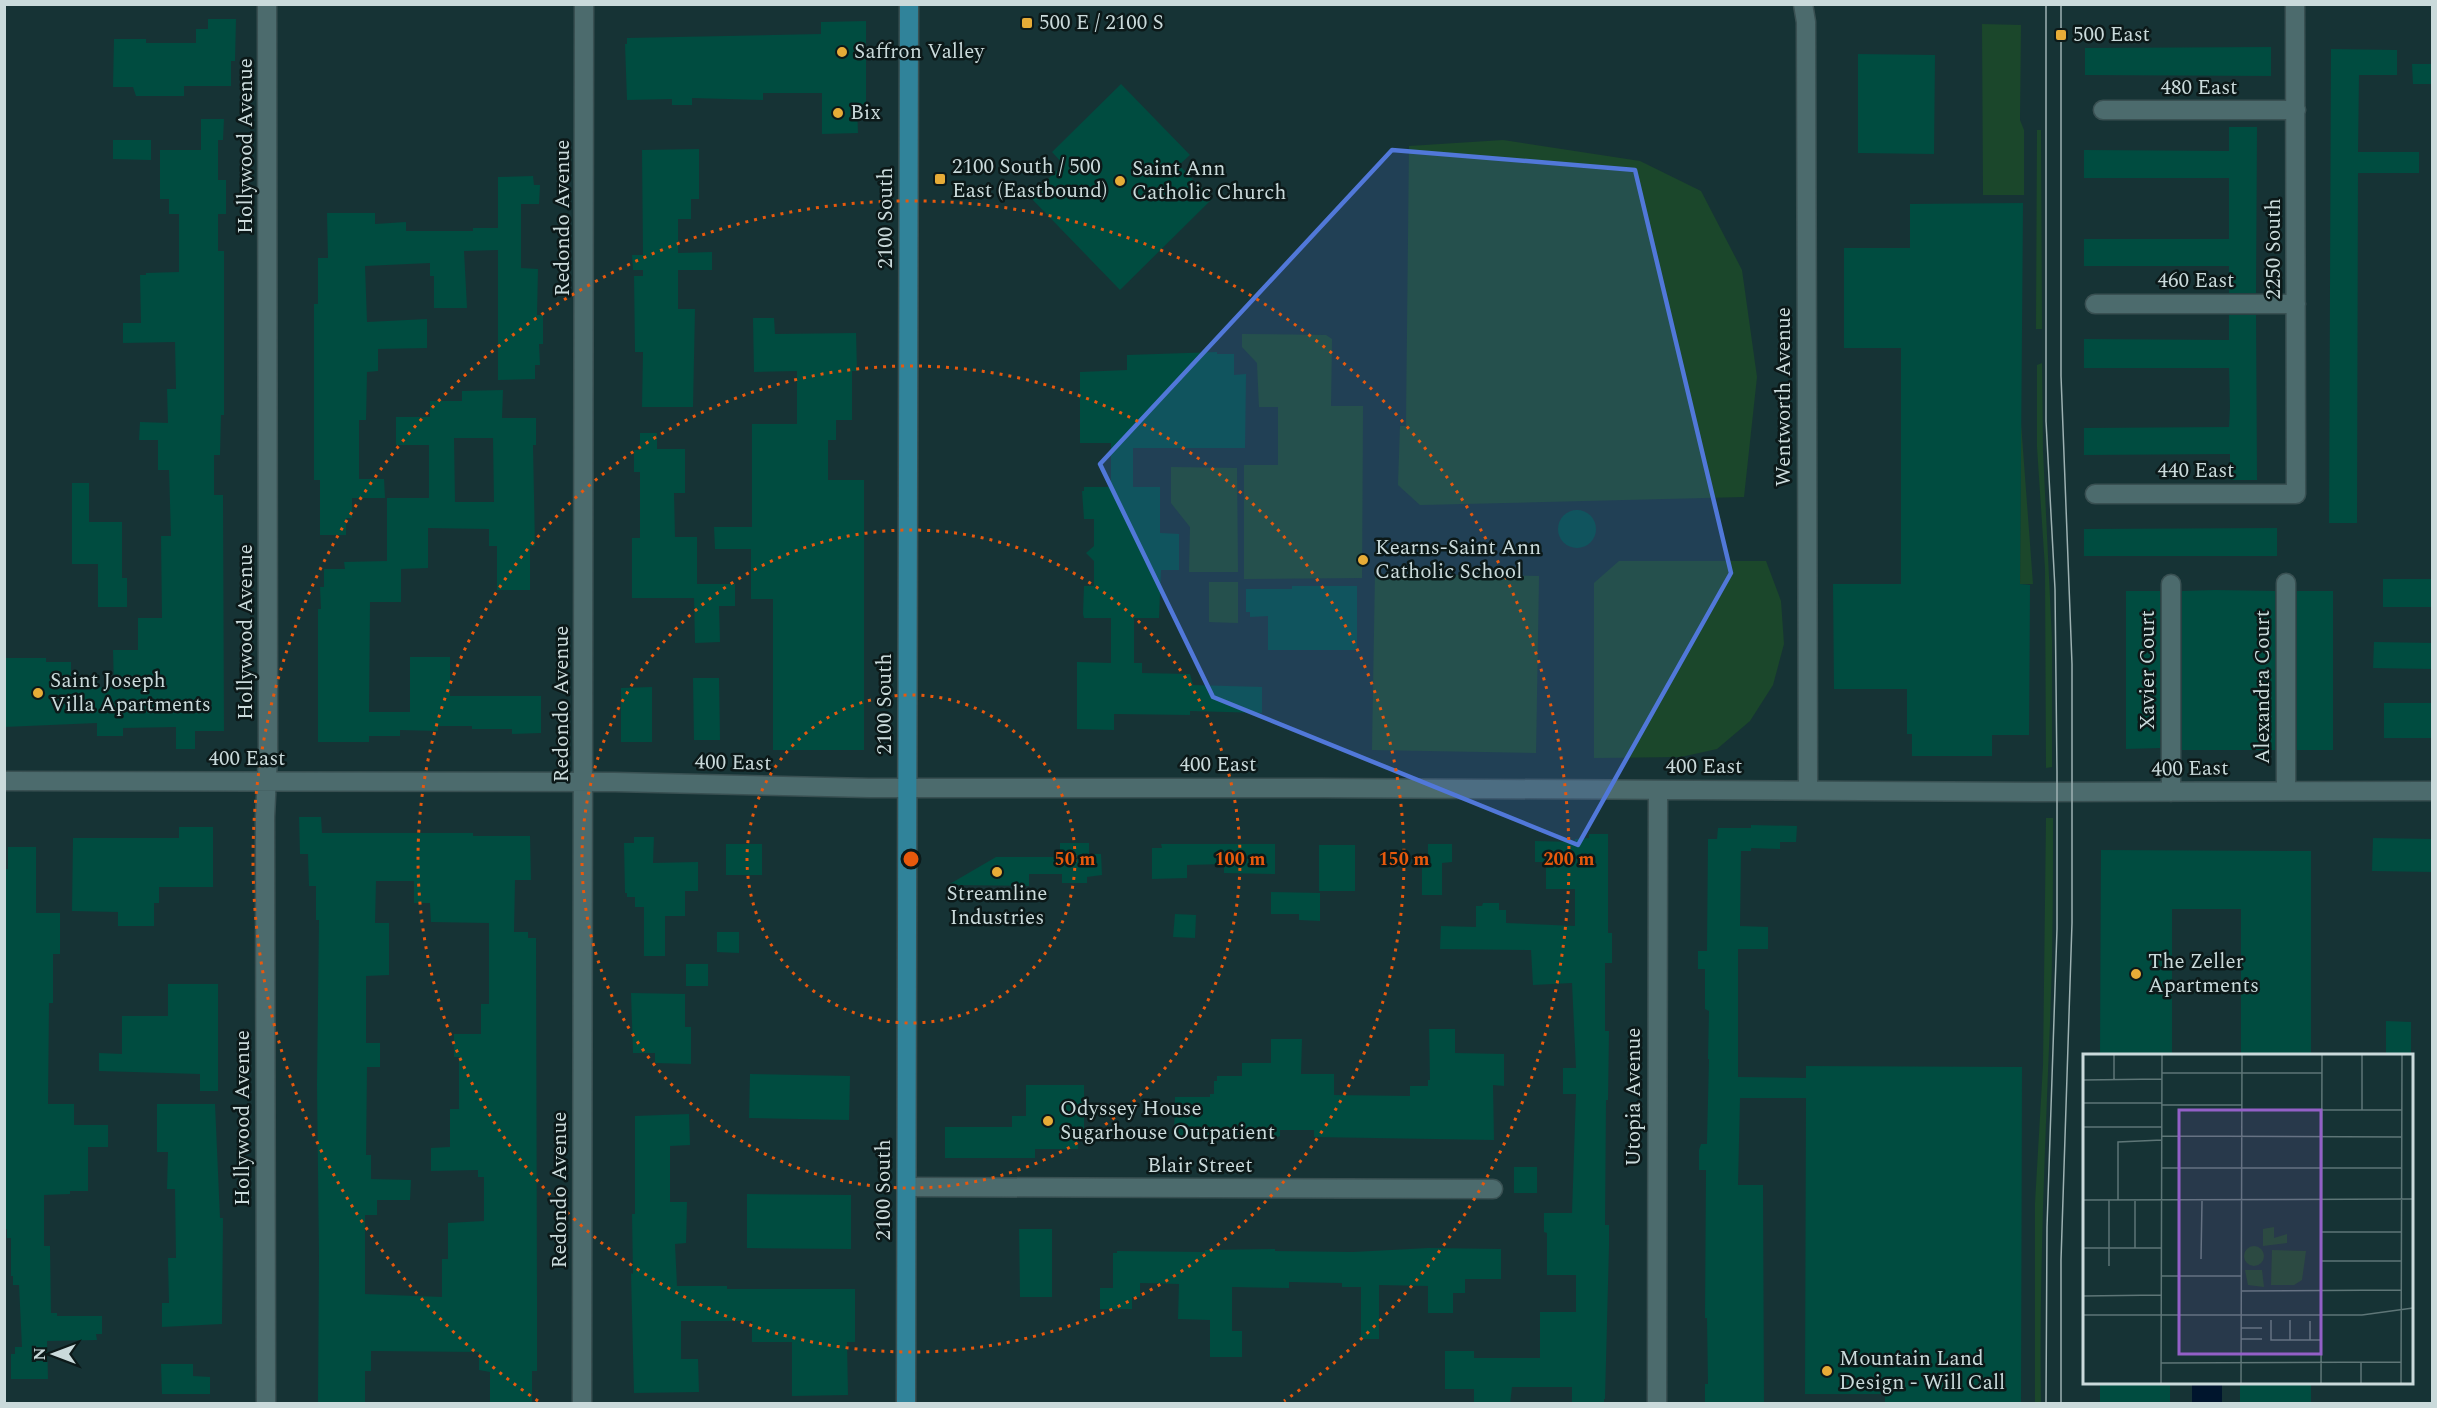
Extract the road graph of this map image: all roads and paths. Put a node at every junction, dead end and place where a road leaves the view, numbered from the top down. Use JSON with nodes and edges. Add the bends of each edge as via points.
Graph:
{"nodes":[{"id":1,"x":267,"y":4,"type":"edge"},
{"id":2,"x":584,"y":4,"type":"edge"},
{"id":3,"x":909,"y":4,"type":"edge"},
{"id":4,"x":1803,"y":4,"type":"edge"},
{"id":5,"x":2295,"y":4,"type":"edge"},
{"id":6,"x":2103,"y":110,"type":"dead end"},
{"id":7,"x":2296,"y":110,"type":"junction"},
{"id":8,"x":2095,"y":304,"type":"dead end"},
{"id":9,"x":2296,"y":304,"type":"junction"},
{"id":10,"x":2095,"y":494,"type":"dead end"},
{"id":11,"x":2296,"y":494,"type":"joint"},
{"id":12,"x":2286,"y":583,"type":"dead end"},
{"id":13,"x":2171,"y":584,"type":"dead end"},
{"id":14,"x":4,"y":782,"type":"edge"},
{"id":15,"x":266,"y":782,"type":"junction"},
{"id":16,"x":584,"y":782,"type":"junction"},
{"id":17,"x":907,"y":788,"type":"junction"},
{"id":18,"x":1658,"y":790,"type":"junction"},
{"id":19,"x":1808,"y":790,"type":"junction"},
{"id":20,"x":2286,"y":791,"type":"junction"},
{"id":21,"x":2433,"y":791,"type":"edge"},
{"id":22,"x":2171,"y":792,"type":"junction"},
{"id":23,"x":907,"y":1187,"type":"junction"},
{"id":24,"x":1492,"y":1190,"type":"dead end"},
{"id":25,"x":266,"y":1404,"type":"edge"},
{"id":26,"x":582,"y":1404,"type":"edge"},
{"id":27,"x":906,"y":1404,"type":"edge"},
{"id":28,"x":1657,"y":1404,"type":"edge"}],
"edges":[{"from":1,"to":15,"type":"street","name":"Hollywood Avenue"},
{"from":2,"to":16,"type":"street","name":"Redondo Avenue"},
{"from":3,"to":17,"type":"main road","name":"2100 South"},
{"from":4,"to":19,"type":"street","name":"Wentworth Avenue"},
{"from":5,"to":7,"type":"street","name":"2250 South"},
{"from":6,"to":7,"type":"street","name":"480 East"},
{"from":7,"to":9,"type":"street","name":"2250 South"},
{"from":8,"to":9,"type":"street","name":"460 East"},
{"from":9,"to":11,"type":"street","name":"2250 South"},
{"from":10,"to":11,"type":"street","name":"440 East"},
{"from":12,"to":20,"type":"street","name":"Alexandra Court"},
{"from":13,"to":22,"type":"street","name":"Xavier Court"},
{"from":14,"to":15,"type":"street","name":"400 East"},
{"from":15,"to":16,"type":"street","name":"400 East"},
{"from":15,"to":25,"type":"street","name":"Hollywood Avenue"},
{"from":16,"to":17,"type":"street","name":"400 East"},
{"from":16,"to":26,"type":"street","name":"Redondo Avenue"},
{"from":17,"to":18,"type":"street","name":"400 East"},
{"from":17,"to":23,"type":"main road","name":"2100 South"},
{"from":18,"to":19,"type":"street","name":"400 East"},
{"from":18,"to":28,"type":"street","name":"Utopia Avenue"},
{"from":19,"to":22,"type":"street","name":"400 East"},
{"from":20,"to":21,"type":"street","name":"400 East"},
{"from":20,"to":22,"type":"street","name":"400 East"},
{"from":23,"to":24,"type":"street","name":"Blair Street"},
{"from":23,"to":27,"type":"main road","name":"2100 South"}]}
